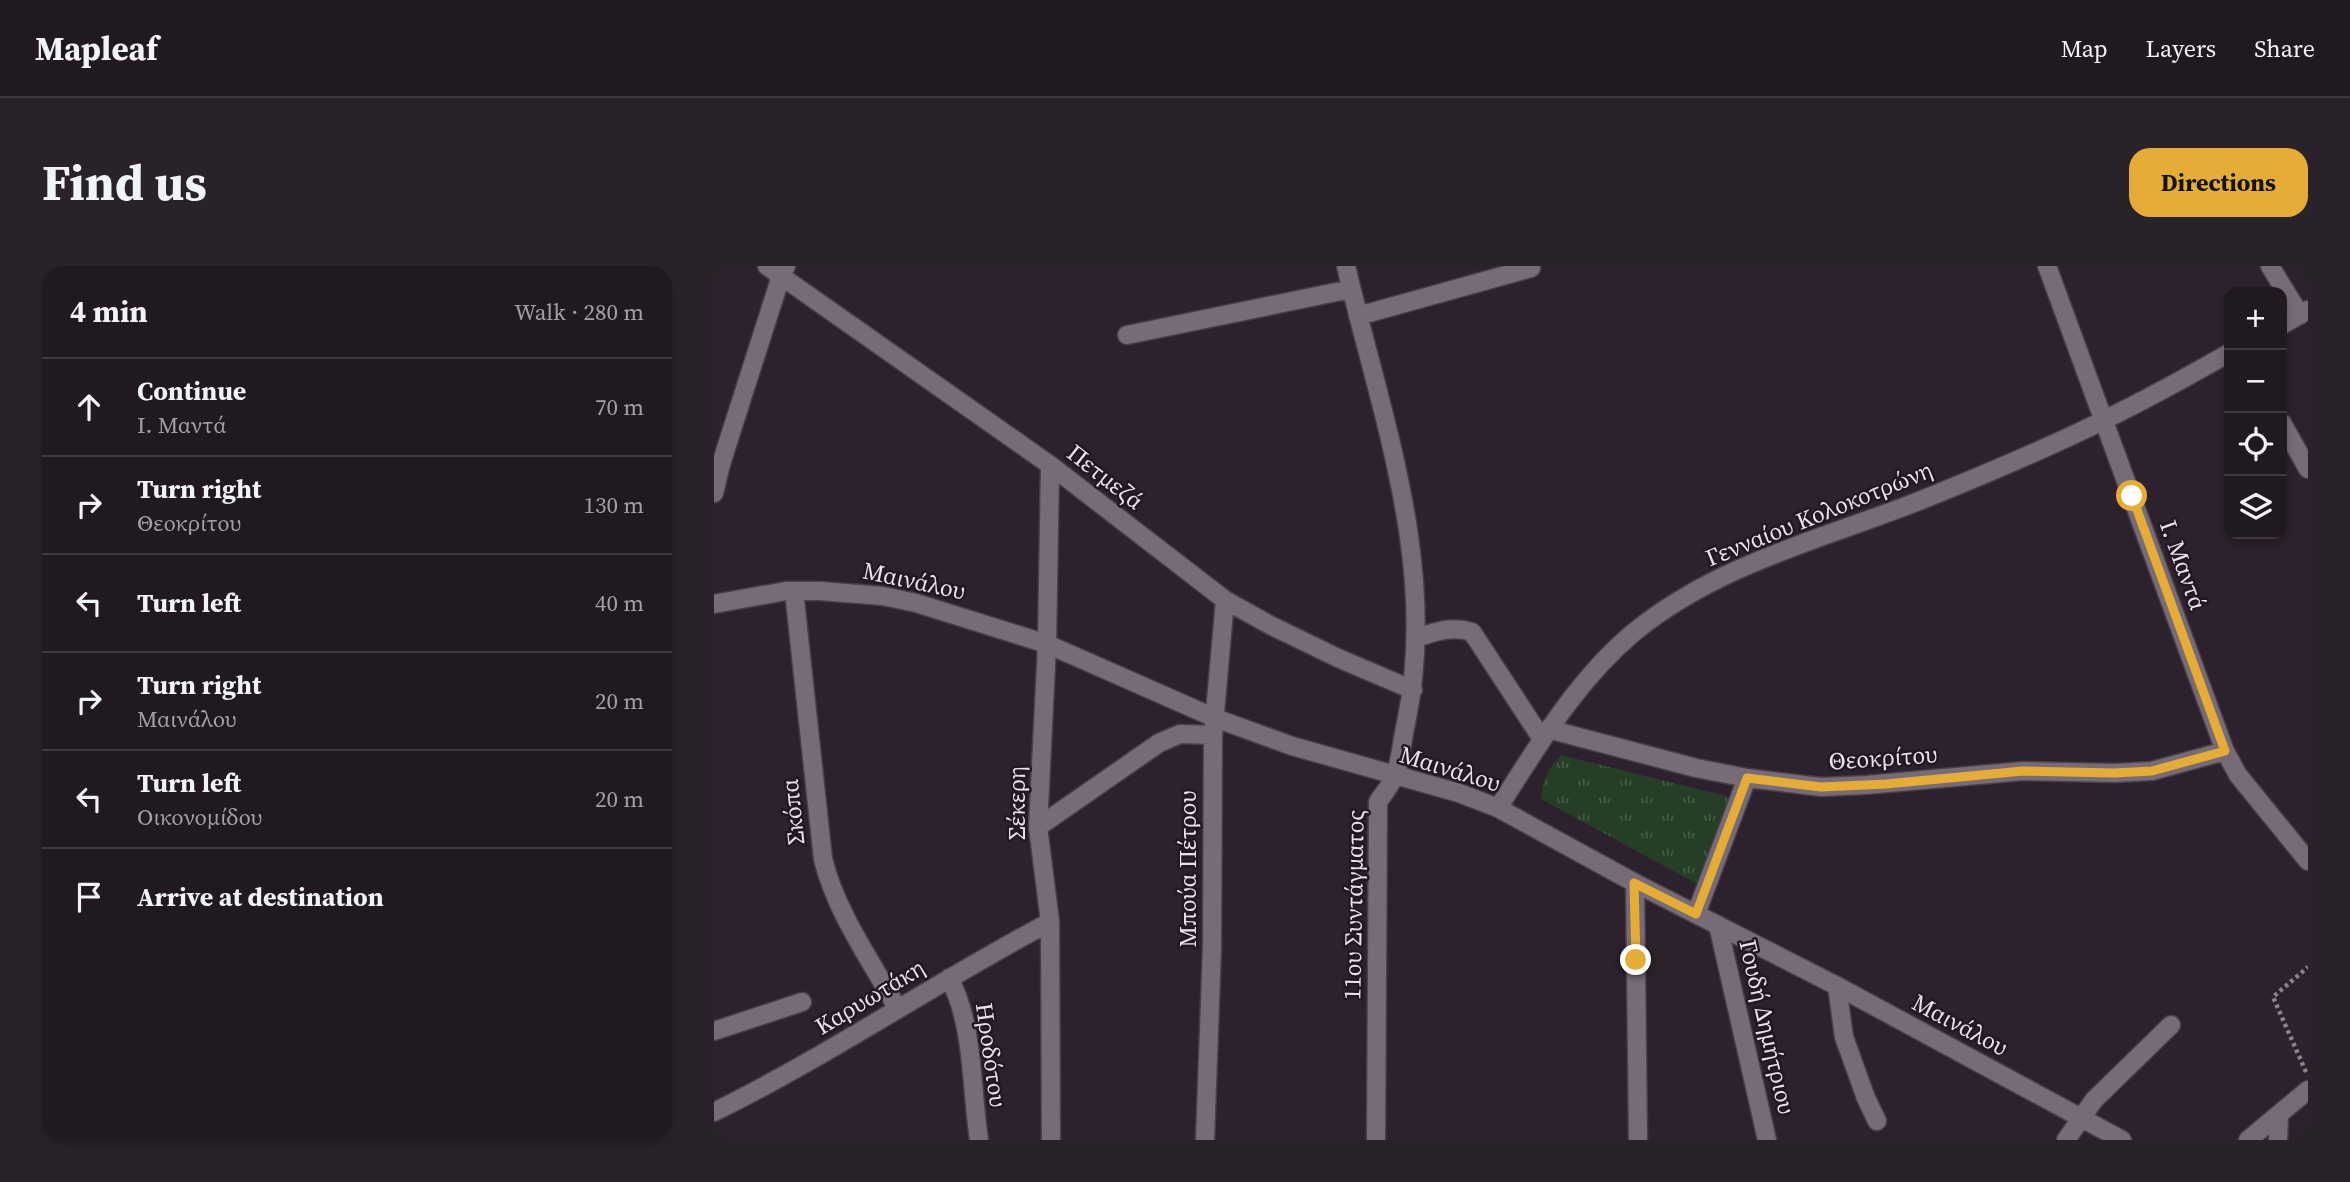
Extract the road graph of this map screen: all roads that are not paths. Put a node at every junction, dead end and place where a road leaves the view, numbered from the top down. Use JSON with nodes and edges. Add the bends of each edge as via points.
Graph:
{"nodes":[{"id":1,"x":1346,"y":266,"type":"edge"},
{"id":2,"x":2047,"y":266,"type":"edge"},
{"id":3,"x":2270,"y":266,"type":"edge"},
{"id":4,"x":1531,"y":268,"type":"edge"},
{"id":5,"x":778,"y":270,"type":"edge"},
{"id":6,"x":1351,"y":289,"type":"junction"},
{"id":7,"x":2304,"y":313,"type":"edge"},
{"id":8,"x":1358,"y":316,"type":"junction"},
{"id":9,"x":2287,"y":322,"type":"edge"},
{"id":10,"x":1127,"y":335,"type":"dead end"},
{"id":11,"x":2224,"y":357,"type":"edge"},
{"id":12,"x":2104,"y":420,"type":"junction"},
{"id":13,"x":2287,"y":432,"type":"edge"},
{"id":14,"x":717,"y":464,"type":"edge"},
{"id":15,"x":1050,"y":466,"type":"junction"},
{"id":16,"x":2308,"y":470,"type":"edge"},
{"id":17,"x":714,"y":493,"type":"edge"},
{"id":18,"x":794,"y":591,"type":"junction"},
{"id":19,"x":1225,"y":600,"type":"junction"},
{"id":20,"x":714,"y":604,"type":"edge"},
{"id":21,"x":1417,"y":638,"type":"junction"},
{"id":22,"x":1047,"y":644,"type":"junction"},
{"id":23,"x":1413,"y":690,"type":"junction"},
{"id":24,"x":1214,"y":726,"type":"junction"},
{"id":25,"x":1545,"y":734,"type":"junction"},
{"id":26,"x":2225,"y":751,"type":"junction"},
{"id":27,"x":1394,"y":777,"type":"junction"},
{"id":28,"x":1747,"y":778,"type":"junction"},
{"id":29,"x":1498,"y":808,"type":"junction"},
{"id":30,"x":1038,"y":827,"type":"junction"},
{"id":31,"x":2308,"y":861,"type":"edge"},
{"id":32,"x":1634,"y":883,"type":"junction"},
{"id":33,"x":1696,"y":914,"type":"junction"},
{"id":34,"x":1050,"y":922,"type":"junction"},
{"id":35,"x":1718,"y":925,"type":"junction"},
{"id":36,"x":949,"y":978,"type":"junction"},
{"id":37,"x":1837,"y":986,"type":"junction"},
{"id":38,"x":802,"y":1002,"type":"dead end"},
{"id":39,"x":898,"y":1009,"type":"junction"},
{"id":40,"x":2171,"y":1025,"type":"dead end"},
{"id":41,"x":714,"y":1031,"type":"edge"},
{"id":42,"x":2308,"y":1090,"type":"edge"},
{"id":43,"x":714,"y":1112,"type":"edge"},
{"id":44,"x":2279,"y":1114,"type":"junction"},
{"id":45,"x":2080,"y":1118,"type":"junction"},
{"id":46,"x":1877,"y":1121,"type":"dead end"},
{"id":47,"x":979,"y":1140,"type":"edge"},
{"id":48,"x":1051,"y":1140,"type":"edge"},
{"id":49,"x":1205,"y":1140,"type":"edge"},
{"id":50,"x":1376,"y":1140,"type":"edge"},
{"id":51,"x":1638,"y":1140,"type":"edge"},
{"id":52,"x":1767,"y":1140,"type":"edge"},
{"id":53,"x":2066,"y":1140,"type":"edge"},
{"id":54,"x":2122,"y":1140,"type":"edge"},
{"id":55,"x":2248,"y":1140,"type":"edge"},
{"id":56,"x":2278,"y":1140,"type":"edge"}],
"edges":[{"from":1,"to":6,"type":"street","name":"11ου Συντάγματος"},
{"from":2,"to":12,"type":"street","name":"Ι. Μαντά"},
{"from":3,"to":7,"type":"street"},
{"from":4,"to":8,"type":"street"},
{"from":5,"to":14,"type":"street"},
{"from":5,"to":15,"type":"street","name":"Πετμεζά"},
{"from":6,"to":8,"type":"street","name":"11ου Συντάγματος"},
{"from":6,"to":10,"type":"street"},
{"from":7,"to":9,"type":"street"},
{"from":8,"to":21,"type":"street","name":"11ου Συντάγματος","via":[[1405,506]]},
{"from":11,"to":12,"type":"street","name":"Γενναίου Κολοκοτρώνη"},
{"from":12,"to":25,"type":"street","name":"Γενναίου Κολοκοτρώνη","via":[[2015,462],[1775,553],[1697,589],[1611,653]]},
{"from":12,"to":26,"type":"street","name":"Ι. Μαντά"},
{"from":13,"to":16,"type":"street"},
{"from":14,"to":17,"type":"street"},
{"from":15,"to":19,"type":"street","name":"Πετμεζά"},
{"from":15,"to":22,"type":"street","name":"Σέκερη"},
{"from":18,"to":20,"type":"street","name":"Μαινάλου"},
{"from":18,"to":22,"type":"street","name":"Μαινάλου","via":[[852,593],[916,603]]},
{"from":18,"to":39,"type":"street","name":"Σκόπα","via":[[822,859],[839,903]]},
{"from":19,"to":23,"type":"street","name":"Πετμεζά","via":[[1338,658]]},
{"from":19,"to":24,"type":"street","name":"Μπούα Πέτρου"},
{"from":21,"to":23,"type":"street","name":"11ου Συντάγματος"},
{"from":21,"to":25,"type":"street","via":[[1459,628],[1472,632]]},
{"from":22,"to":24,"type":"street","name":"Μαινάλου"},
{"from":22,"to":30,"type":"street","name":"Σέκερη"},
{"from":23,"to":27,"type":"street","name":"11ου Συντάγματος"},
{"from":24,"to":27,"type":"street","name":"Μαινάλου"},
{"from":24,"to":30,"type":"street","via":[[1159,743]]},
{"from":24,"to":49,"type":"street","name":"Μπούα Πέτρου"},
{"from":25,"to":28,"type":"street","name":"Θεοκρίτου"},
{"from":25,"to":29,"type":"street","name":"Γενναίου Κολοκοτρώνη"},
{"from":26,"to":28,"type":"street","name":"Θεοκρίτου","via":[[2152,771],[2023,771],[1821,787]]},
{"from":26,"to":31,"type":"street","name":"Ι. Μαντά","via":[[2238,775]]},
{"from":27,"to":29,"type":"street","name":"Μαινάλου"},
{"from":27,"to":50,"type":"street","name":"11ου Συντάγματος","via":[[1378,802]]},
{"from":28,"to":33,"type":"street"},
{"from":29,"to":32,"type":"street","name":"Μαινάλου"},
{"from":30,"to":34,"type":"street","name":"Σέκερη"},
{"from":32,"to":33,"type":"street","name":"Μαινάλου"},
{"from":32,"to":51,"type":"street"},
{"from":33,"to":35,"type":"street","name":"Μαινάλου"},
{"from":34,"to":36,"type":"street","name":"Καρυωτάκη"},
{"from":34,"to":48,"type":"street","name":"Σέκερη"},
{"from":35,"to":37,"type":"street","name":"Μαινάλου"},
{"from":35,"to":52,"type":"street","name":"Γουδή Δημήτριου"},
{"from":36,"to":39,"type":"street","name":"Καρυωτάκη"},
{"from":36,"to":47,"type":"street","name":"Ηροδότου","via":[[966,1024]]},
{"from":37,"to":45,"type":"street","name":"Μαινάλου"},
{"from":37,"to":46,"type":"street","via":[[1844,1037]]},
{"from":38,"to":41,"type":"street"},
{"from":39,"to":43,"type":"street","name":"Καρυωτάκη"},
{"from":40,"to":45,"type":"street"},
{"from":42,"to":44,"type":"street"},
{"from":44,"to":55,"type":"street"},
{"from":44,"to":56,"type":"street"},
{"from":45,"to":53,"type":"street"},
{"from":45,"to":54,"type":"street","name":"Μαινάλου"}]}
